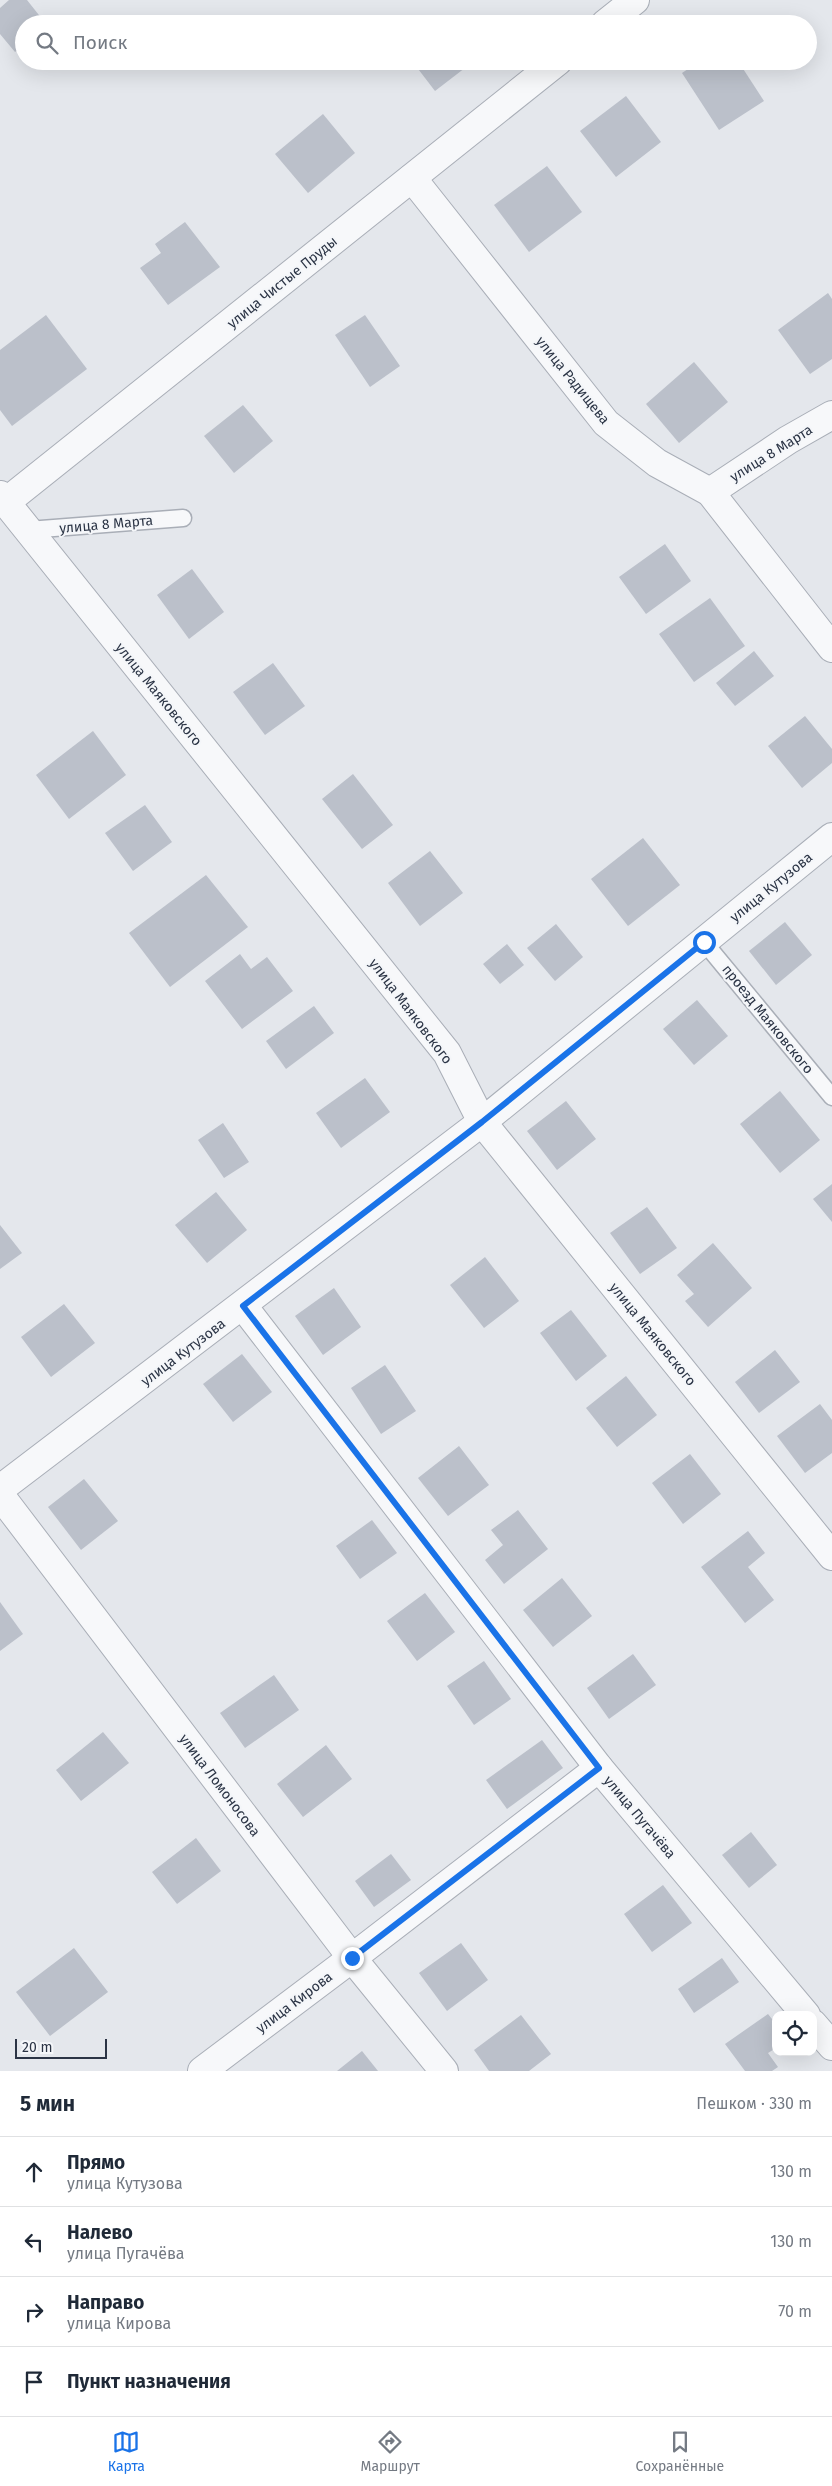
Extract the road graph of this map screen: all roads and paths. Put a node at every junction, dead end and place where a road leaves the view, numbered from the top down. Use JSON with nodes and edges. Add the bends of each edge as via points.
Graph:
{"nodes":[{"id":1,"x":635,"y":0,"type":"edge"},
{"id":2,"x":616,"y":15,"type":"edge"},
{"id":3,"x":547,"y":70,"type":"edge"},
{"id":4,"x":412,"y":178,"type":"junction"},
{"id":5,"x":832,"y":415,"type":"edge"},
{"id":6,"x":710,"y":492,"type":"junction"},
{"id":7,"x":2,"y":501,"type":"edge"},
{"id":8,"x":183,"y":518,"type":"dead end"},
{"id":9,"x":28,"y":530,"type":"junction"},
{"id":10,"x":832,"y":648,"type":"edge"},
{"id":11,"x":832,"y":837,"type":"edge"},
{"id":12,"x":704,"y":942,"type":"junction"},
{"id":13,"x":832,"y":1097,"type":"edge"},
{"id":14,"x":482,"y":1122,"type":"junction"},
{"id":15,"x":243,"y":1306,"type":"junction"},
{"id":16,"x":0,"y":1490,"type":"edge"},
{"id":17,"x":0,"y":1495,"type":"edge"},
{"id":18,"x":832,"y":1556,"type":"edge"},
{"id":19,"x":599,"y":1768,"type":"junction"},
{"id":20,"x":352,"y":1958,"type":"junction"},
{"id":21,"x":803,"y":2011,"type":"edge"},
{"id":22,"x":817,"y":2029,"type":"edge"},
{"id":23,"x":832,"y":2046,"type":"edge"},
{"id":24,"x":202,"y":2071,"type":"edge"},
{"id":25,"x":444,"y":2071,"type":"edge"}],
"edges":[{"from":1,"to":2,"type":"street"},
{"from":3,"to":4,"type":"street","name":"улица Чистые Пруды"},
{"from":4,"to":6,"type":"street","name":"улица Радищева","via":[[606,422],[657,463]]},
{"from":4,"to":7,"type":"street","name":"улица Чистые Пруды"},
{"from":5,"to":6,"type":"street","name":"улица 8 Марта"},
{"from":6,"to":10,"type":"street","name":"улица Радищева"},
{"from":7,"to":9,"type":"street","name":"улица Маяковского"},
{"from":8,"to":9,"type":"lane","name":"улица 8 Марта"},
{"from":9,"to":14,"type":"street","name":"улица Маяковского","via":[[447,1053]]},
{"from":11,"to":12,"type":"street","name":"улица Кутузова"},
{"from":12,"to":13,"type":"lane","name":"проезд Маяковского"},
{"from":12,"to":14,"type":"street","name":"улица Кутузова"},
{"from":14,"to":15,"type":"street","name":"улица Кутузова"},
{"from":14,"to":18,"type":"street","name":"улица Маяковского"},
{"from":15,"to":16,"type":"street","name":"улица Кутузова"},
{"from":15,"to":19,"type":"street","name":"улица Пугачёва"},
{"from":17,"to":20,"type":"street","name":"улица Ломоносова"},
{"from":19,"to":20,"type":"street","name":"улица Кирова"},
{"from":19,"to":21,"type":"street","name":"улица Пугачёва"},
{"from":20,"to":24,"type":"street","name":"улица Кирова"},
{"from":20,"to":25,"type":"street","name":"улица Ломоносова"},
{"from":22,"to":23,"type":"street"}]}
